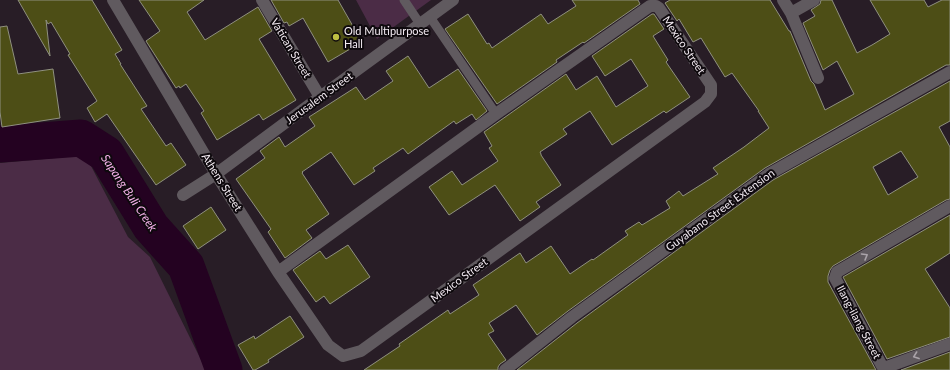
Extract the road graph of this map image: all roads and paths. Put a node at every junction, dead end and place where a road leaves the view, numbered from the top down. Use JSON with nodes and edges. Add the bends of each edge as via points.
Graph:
{"nodes":[{"id":1,"x":113,"y":0,"type":"edge"},
{"id":2,"x":262,"y":0,"type":"edge"},
{"id":3,"x":404,"y":0,"type":"edge"},
{"id":4,"x":454,"y":0,"type":"edge"},
{"id":5,"x":783,"y":0,"type":"edge"},
{"id":6,"x":814,"y":0,"type":"edge"},
{"id":7,"x":790,"y":13,"type":"junction"},
{"id":8,"x":430,"y":17,"type":"junction"},
{"id":9,"x":420,"y":24,"type":"junction"},
{"id":10,"x":950,"y":72,"type":"edge"},
{"id":11,"x":818,"y":78,"type":"dead end"},
{"id":12,"x":320,"y":96,"type":"junction"},
{"id":13,"x":496,"y":114,"type":"junction"},
{"id":14,"x":216,"y":174,"type":"junction"},
{"id":15,"x":183,"y":195,"type":"dead end"},
{"id":16,"x":950,"y":206,"type":"edge"},
{"id":17,"x":278,"y":272,"type":"junction"},
{"id":18,"x":950,"y":344,"type":"edge"},
{"id":19,"x":343,"y":356,"type":"joint"},
{"id":20,"x":505,"y":370,"type":"edge"}],
"edges":[{"from":1,"to":14,"type":"street","name":"Athens Street"},
{"from":2,"to":12,"type":"street","name":"Vatican Street"},
{"from":3,"to":9,"type":"lane"},
{"from":4,"to":8,"type":"street","name":"Jerusalem Street"},
{"from":5,"to":7,"type":"street"},
{"from":6,"to":7,"type":"street"},
{"from":7,"to":11,"type":"street"},
{"from":8,"to":9,"type":"street","name":"Jerusalem Street"},
{"from":8,"to":13,"type":"lane"},
{"from":9,"to":12,"type":"street","name":"Jerusalem Street"},
{"from":10,"to":20,"type":"street","name":"Guyabano Street Extension","via":[[769,174],[572,317]]},
{"from":12,"to":14,"type":"street","name":"Jerusalem Street"},
{"from":13,"to":17,"type":"street","name":"Mexico Street"},
{"from":13,"to":19,"type":"street","name":"Mexico Street","via":[[650,6],[659,8],[711,85],[711,94],[705,102],[361,351]]},
{"from":14,"to":15,"type":"street","name":"Jerusalem Street"},
{"from":14,"to":17,"type":"street","name":"Athens Street"},
{"from":18,"to":16,"type":"street","name":"Ilang-ilang Street","one_way":true,"via":[[887,367],[882,366],[835,278],[837,272]]},
{"from":17,"to":19,"type":"street","name":"Athens Street","via":[[328,345]]}]}
